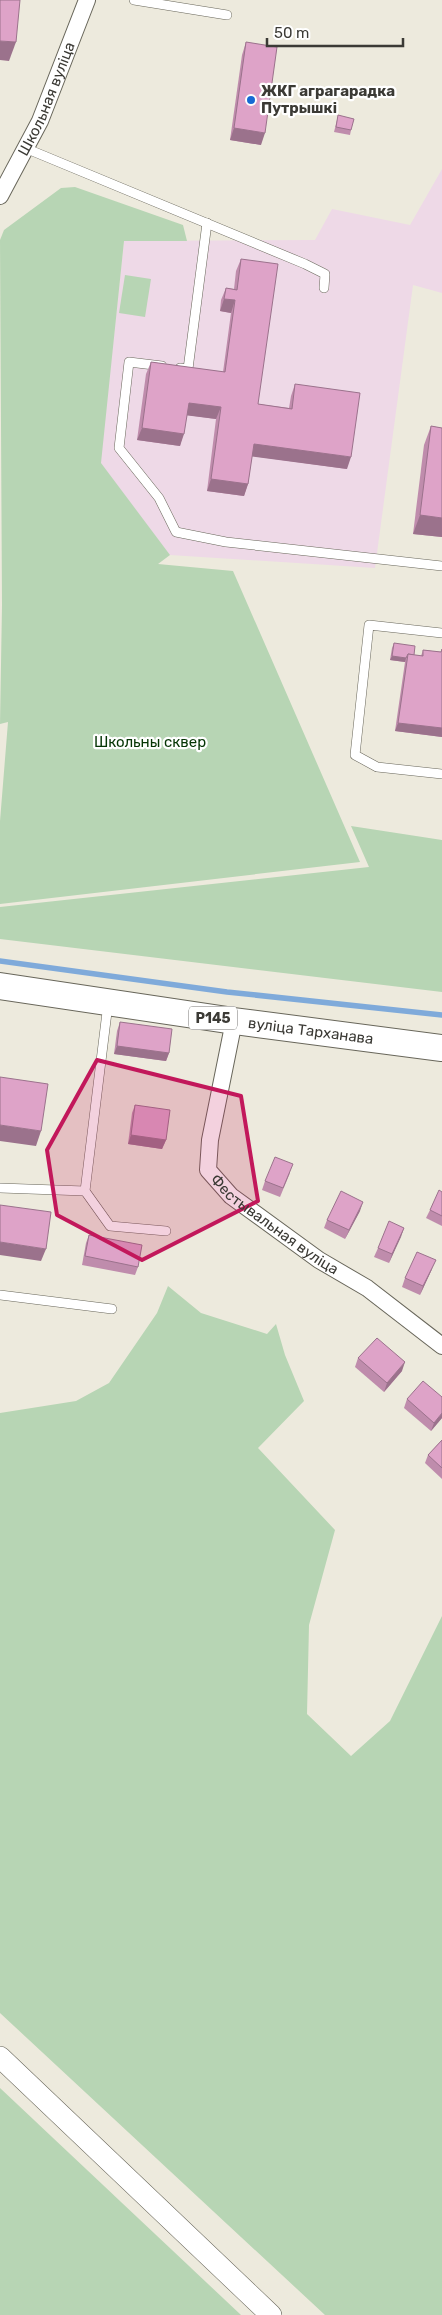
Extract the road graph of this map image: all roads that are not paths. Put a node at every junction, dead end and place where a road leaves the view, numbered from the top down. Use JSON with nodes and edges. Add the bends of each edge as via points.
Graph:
{"nodes":[{"id":1,"x":87,"y":0,"type":"edge"},
{"id":2,"x":134,"y":0,"type":"edge"},
{"id":3,"x":227,"y":15,"type":"dead end"},
{"id":4,"x":25,"y":148,"type":"junction"},
{"id":5,"x":0,"y":196,"type":"edge"},
{"id":6,"x":206,"y":223,"type":"junction"},
{"id":7,"x":324,"y":288,"type":"dead end"},
{"id":8,"x":442,"y":566,"type":"edge"},
{"id":9,"x":442,"y":633,"type":"edge"},
{"id":10,"x":442,"y":774,"type":"edge"},
{"id":11,"x":0,"y":986,"type":"edge"},
{"id":12,"x":108,"y":1004,"type":"junction"},
{"id":13,"x":234,"y":1021,"type":"junction"},
{"id":14,"x":442,"y":1048,"type":"edge"},
{"id":15,"x":0,"y":1188,"type":"edge"},
{"id":16,"x":85,"y":1191,"type":"junction"},
{"id":17,"x":166,"y":1231,"type":"dead end"},
{"id":18,"x":0,"y":1295,"type":"edge"},
{"id":19,"x":112,"y":1308,"type":"dead end"},
{"id":20,"x":442,"y":1346,"type":"edge"},
{"id":21,"x":0,"y":2057,"type":"edge"},
{"id":22,"x":271,"y":2315,"type":"edge"}],
"edges":[{"from":1,"to":4,"type":"street","name":"Школьная вуліца","via":[[40,121]]},
{"from":2,"to":3,"type":"lane"},
{"from":4,"to":5,"type":"street","name":"Школьная вуліца"},
{"from":4,"to":6,"type":"lane"},
{"from":6,"to":7,"type":"lane","via":[[325,274]]},
{"from":6,"to":8,"type":"lane","via":[[188,369],[129,362],[119,448],[159,498],[176,532],[226,542]]},
{"from":9,"to":10,"type":"lane","via":[[369,625],[354,755],[376,767]]},
{"from":11,"to":12,"type":"main road","name":"вуліца Тарханава","number":"Р145"},
{"from":12,"to":13,"type":"main road","name":"вуліца Тарханава","number":"Р145"},
{"from":12,"to":16,"type":"lane"},
{"from":13,"to":14,"type":"main road","name":"вуліца Тарханава","number":"Р145"},
{"from":13,"to":20,"type":"street","name":"Фестывальная вуліца","via":[[210,1140],[208,1170],[231,1196],[319,1260],[367,1288]]},
{"from":15,"to":16,"type":"lane"},
{"from":16,"to":17,"type":"lane","via":[[110,1226]]},
{"from":18,"to":19,"type":"lane"},
{"from":21,"to":22,"type":"street"}]}
